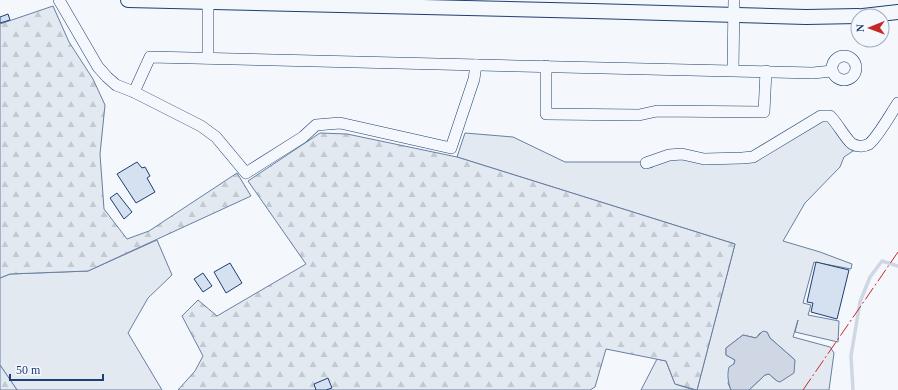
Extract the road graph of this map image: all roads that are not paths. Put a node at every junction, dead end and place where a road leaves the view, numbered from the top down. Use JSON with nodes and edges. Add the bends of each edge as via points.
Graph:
{"nodes":[{"id":1,"x":59,"y":0,"type":"edge"},
{"id":2,"x":128,"y":0,"type":"edge"},
{"id":3,"x":734,"y":0,"type":"edge"},
{"id":4,"x":208,"y":1,"type":"edge"},
{"id":5,"x":592,"y":5,"type":"edge"},
{"id":6,"x":734,"y":15,"type":"junction"},
{"id":7,"x":850,"y":16,"type":"edge"},
{"id":8,"x":208,"y":58,"type":"junction"},
{"id":9,"x":476,"y":65,"type":"junction"},
{"id":10,"x":546,"y":66,"type":"junction"},
{"id":11,"x":733,"y":70,"type":"junction"},
{"id":12,"x":832,"y":70,"type":"dead end"},
{"id":13,"x":766,"y":71,"type":"junction"},
{"id":14,"x":134,"y":92,"type":"junction"},
{"id":15,"x":898,"y":103,"type":"edge"},
{"id":16,"x":646,"y":163,"type":"dead end"}],
"edges":[{"from":1,"to":14,"type":"street","via":[[98,67],[116,85]]},
{"from":2,"to":4,"type":"street"},
{"from":3,"to":6,"type":"street"},
{"from":4,"to":5,"type":"street"},
{"from":4,"to":8,"type":"street"},
{"from":5,"to":6,"type":"street"},
{"from":6,"to":7,"type":"street"},
{"from":6,"to":11,"type":"street"},
{"from":8,"to":9,"type":"street"},
{"from":8,"to":14,"type":"street","via":[[150,56]]},
{"from":9,"to":10,"type":"street"},
{"from":9,"to":14,"type":"street","via":[[474,79],[451,148],[340,123],[316,125],[303,137],[246,174],[216,137],[201,126]]},
{"from":10,"to":11,"type":"street"},
{"from":10,"to":13,"type":"street","via":[[546,114],[764,112]]},
{"from":11,"to":13,"type":"street"},
{"from":12,"to":13,"type":"street","via":[[814,73]]},
{"from":15,"to":16,"type":"street","via":[[869,144],[862,146],[852,144],[830,116],[821,116],[753,157],[704,160],[682,154],[669,155]]}]}
